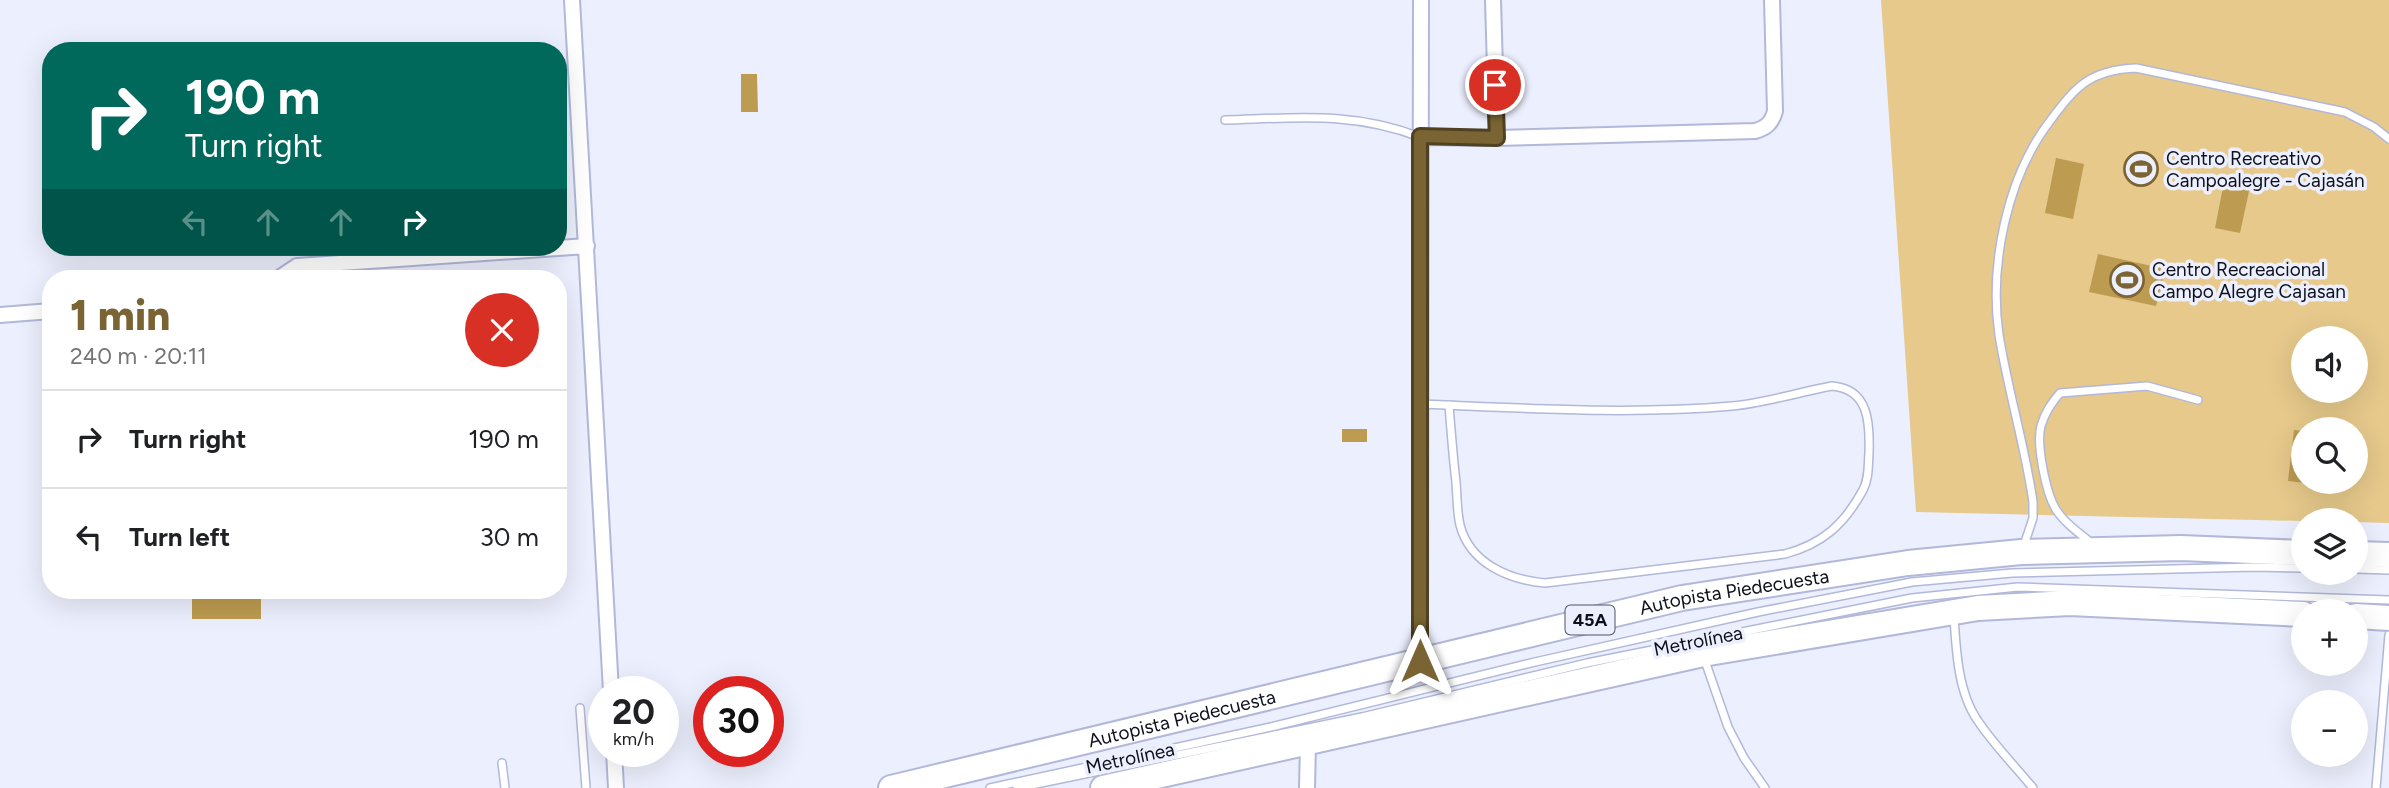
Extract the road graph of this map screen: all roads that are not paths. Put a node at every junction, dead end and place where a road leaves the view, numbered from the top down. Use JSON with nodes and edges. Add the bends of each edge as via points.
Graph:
{"nodes":[{"id":1,"x":572,"y":0,"type":"edge"},
{"id":2,"x":1420,"y":0,"type":"edge"},
{"id":3,"x":1493,"y":0,"type":"edge"},
{"id":4,"x":1772,"y":0,"type":"edge"},
{"id":5,"x":1225,"y":120,"type":"dead end"},
{"id":6,"x":1420,"y":136,"type":"junction"},
{"id":7,"x":1497,"y":138,"type":"junction"},
{"id":8,"x":2389,"y":139,"type":"edge"},
{"id":9,"x":587,"y":246,"type":"junction"},
{"id":10,"x":567,"y":247,"type":"edge"},
{"id":11,"x":442,"y":256,"type":"edge"},
{"id":12,"x":291,"y":270,"type":"edge"},
{"id":13,"x":42,"y":312,"type":"edge"},
{"id":14,"x":0,"y":315,"type":"edge"},
{"id":15,"x":2198,"y":400,"type":"dead end"},
{"id":16,"x":1420,"y":404,"type":"junction"},
{"id":17,"x":1449,"y":405,"type":"junction"},
{"id":18,"x":2098,"y":549,"type":"junction"},
{"id":19,"x":2021,"y":552,"type":"junction"},
{"id":20,"x":2291,"y":553,"type":"edge"},
{"id":21,"x":2368,"y":554,"type":"edge"},
{"id":22,"x":2389,"y":555,"type":"edge"},
{"id":23,"x":2291,"y":568,"type":"edge"},
{"id":24,"x":2368,"y":569,"type":"edge"},
{"id":25,"x":2389,"y":570,"type":"edge"},
{"id":26,"x":2389,"y":600,"type":"edge"},
{"id":27,"x":1954,"y":612,"type":"junction"},
{"id":28,"x":2291,"y":613,"type":"edge"},
{"id":29,"x":2368,"y":617,"type":"edge"},
{"id":30,"x":2389,"y":618,"type":"edge"},
{"id":31,"x":2389,"y":635,"type":"edge"},
{"id":32,"x":1703,"y":654,"type":"junction"},
{"id":33,"x":1420,"y":661,"type":"junction"},
{"id":34,"x":610,"y":676,"type":"edge"},
{"id":35,"x":580,"y":708,"type":"dead end"},
{"id":36,"x":1308,"y":743,"type":"junction"},
{"id":37,"x":502,"y":763,"type":"dead end"},
{"id":38,"x":615,"y":767,"type":"edge"},
{"id":39,"x":505,"y":788,"type":"edge"},
{"id":40,"x":586,"y":788,"type":"edge"},
{"id":41,"x":616,"y":788,"type":"edge"},
{"id":42,"x":891,"y":788,"type":"edge"},
{"id":43,"x":990,"y":788,"type":"edge"},
{"id":44,"x":1017,"y":788,"type":"edge"},
{"id":45,"x":1103,"y":788,"type":"edge"},
{"id":46,"x":1307,"y":788,"type":"edge"},
{"id":47,"x":1765,"y":788,"type":"edge"},
{"id":48,"x":2034,"y":788,"type":"edge"},
{"id":49,"x":2376,"y":788,"type":"edge"}],
"edges":[{"from":1,"to":9,"type":"street"},
{"from":2,"to":6,"type":"street"},
{"from":3,"to":7,"type":"street"},
{"from":4,"to":7,"type":"street","via":[[1775,111],[1762,129]]},
{"from":5,"to":6,"type":"lane","via":[[1338,117]]},
{"from":6,"to":7,"type":"street"},
{"from":6,"to":16,"type":"street"},
{"from":8,"to":19,"type":"lane","via":[[2344,112],[2136,68],[2112,69],[2090,78],[2066,99],[2038,136],[2018,175],[2006,217],[1998,278],[1999,334],[2033,502],[2030,530]]},
{"from":9,"to":10,"type":"street"},
{"from":9,"to":34,"type":"street"},
{"from":11,"to":12,"type":"street"},
{"from":13,"to":14,"type":"street"},
{"from":15,"to":18,"type":"lane","via":[[2147,386],[2060,393],[2047,408],[2040,435],[2051,502],[2068,524]]},
{"from":16,"to":17,"type":"lane"},
{"from":16,"to":33,"type":"street"},
{"from":17,"to":17,"type":"lane","via":[[1460,527],[1489,565],[1521,581],[1545,583],[1772,556],[1805,548],[1845,517],[1868,479],[1870,426],[1864,406],[1844,387],[1734,406]]},
{"from":18,"to":19,"type":"highway","name":"Autopista Piedecuesta","number":"45A"},
{"from":18,"to":20,"type":"highway","name":"Autopista Piedecuesta","number":"45A"},
{"from":19,"to":33,"type":"highway","name":"Autopista Piedecuesta","number":"45A","via":[[1908,563],[1682,598]]},
{"from":21,"to":22,"type":"highway"},
{"from":23,"to":43,"type":"lane","name":"Metrolínea","via":[[2012,573],[1912,582],[1758,612]]},
{"from":24,"to":25,"type":"lane"},
{"from":26,"to":44,"type":"lane","name":"Metrolínea","via":[[2018,587],[1912,597]]},
{"from":27,"to":28,"type":"highway","via":[[2070,603]]},
{"from":27,"to":32,"type":"highway"},
{"from":27,"to":48,"type":"lane","via":[[1970,708]]},
{"from":29,"to":30,"type":"highway"},
{"from":31,"to":49,"type":"lane"},
{"from":32,"to":36,"type":"highway"},
{"from":32,"to":47,"type":"lane","via":[[1728,727]]},
{"from":33,"to":42,"type":"highway","name":"Autopista Piedecuesta","number":"45A"},
{"from":35,"to":40,"type":"lane"},
{"from":36,"to":45,"type":"highway"},
{"from":36,"to":46,"type":"street"},
{"from":37,"to":39,"type":"lane"},
{"from":38,"to":41,"type":"street"}]}
